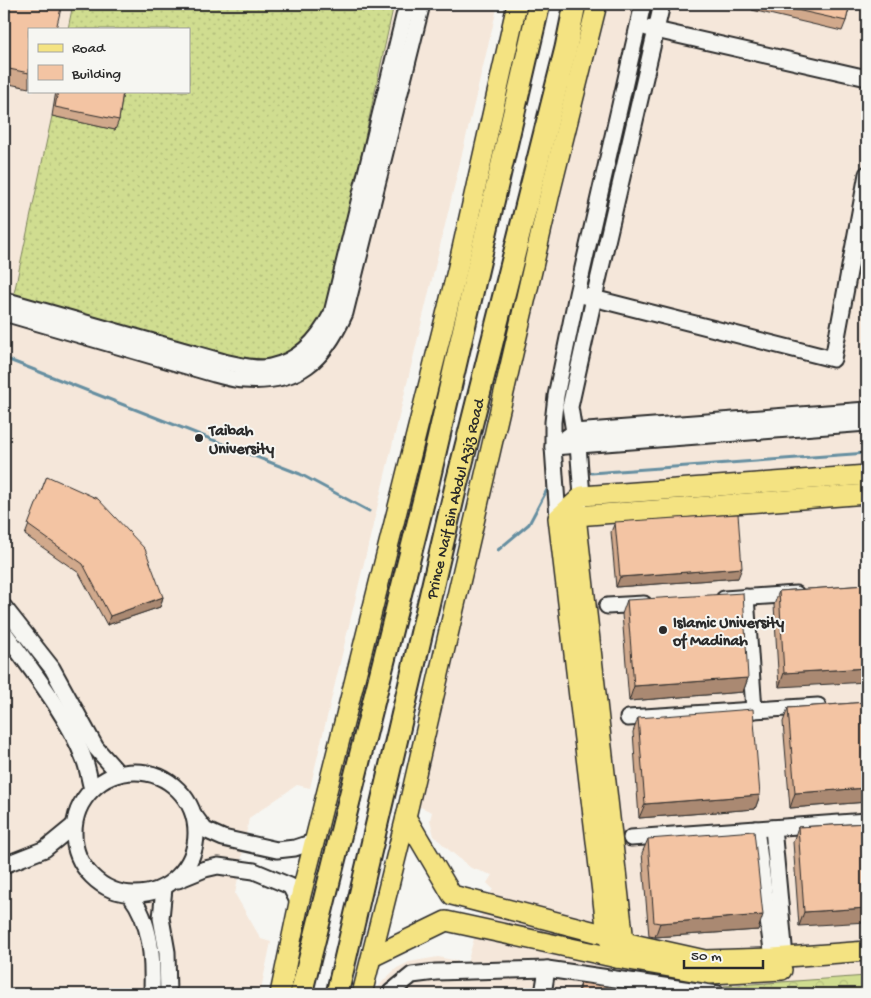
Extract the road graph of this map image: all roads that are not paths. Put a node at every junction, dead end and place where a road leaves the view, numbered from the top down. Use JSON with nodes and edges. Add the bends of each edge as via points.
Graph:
{"nodes":[{"id":1,"x":407,"y":4,"type":"edge"},
{"id":2,"x":422,"y":4,"type":"edge"},
{"id":3,"x":517,"y":4,"type":"edge"},
{"id":4,"x":539,"y":4,"type":"edge"},
{"id":5,"x":575,"y":4,"type":"edge"},
{"id":6,"x":597,"y":4,"type":"edge"},
{"id":7,"x":644,"y":4,"type":"edge"},
{"id":8,"x":662,"y":4,"type":"edge"},
{"id":9,"x":638,"y":27,"type":"junction"},
{"id":10,"x":656,"y":30,"type":"junction"},
{"id":11,"x":566,"y":48,"type":"junction"},
{"id":12,"x":867,"y":78,"type":"edge"},
{"id":13,"x":867,"y":174,"type":"edge"},
{"id":14,"x":550,"y":193,"type":"junction"},
{"id":15,"x":577,"y":294,"type":"junction"},
{"id":16,"x":594,"y":298,"type":"junction"},
{"id":17,"x":5,"y":310,"type":"edge"},
{"id":18,"x":867,"y":410,"type":"edge"},
{"id":19,"x":867,"y":423,"type":"edge"},
{"id":20,"x":576,"y":438,"type":"junction"},
{"id":21,"x":553,"y":447,"type":"junction"},
{"id":22,"x":867,"y":475,"type":"edge"},
{"id":23,"x":867,"y":494,"type":"edge"},
{"id":24,"x":582,"y":496,"type":"junction"},
{"id":25,"x":567,"y":517,"type":"junction"},
{"id":26,"x":811,"y":593,"type":"edge"},
{"id":27,"x":746,"y":597,"type":"junction"},
{"id":28,"x":706,"y":600,"type":"edge"},
{"id":29,"x":657,"y":603,"type":"edge"},
{"id":30,"x":607,"y":606,"type":"dead end"},
{"id":31,"x":4,"y":607,"type":"edge"},
{"id":32,"x":4,"y":632,"type":"edge"},
{"id":33,"x":829,"y":705,"type":"edge"},
{"id":34,"x":754,"y":710,"type":"junction"},
{"id":35,"x":628,"y":718,"type":"dead end"},
{"id":36,"x":119,"y":774,"type":"junction"},
{"id":37,"x":92,"y":789,"type":"junction"},
{"id":38,"x":193,"y":815,"type":"junction"},
{"id":39,"x":406,"y":817,"type":"junction"},
{"id":40,"x":867,"y":821,"type":"edge"},
{"id":41,"x":73,"y":826,"type":"junction"},
{"id":42,"x":774,"y":828,"type":"junction"},
{"id":43,"x":756,"y":829,"type":"junction"},
{"id":44,"x":631,"y":838,"type":"dead end"},
{"id":45,"x":316,"y":841,"type":"junction"},
{"id":46,"x":4,"y":865,"type":"edge"},
{"id":47,"x":168,"y":885,"type":"junction"},
{"id":48,"x":130,"y":895,"type":"junction"},
{"id":49,"x":452,"y":895,"type":"junction"},
{"id":50,"x":299,"y":904,"type":"junction"},
{"id":51,"x":446,"y":921,"type":"junction"},
{"id":52,"x":616,"y":945,"type":"junction"},
{"id":53,"x":867,"y":951,"type":"edge"},
{"id":54,"x":372,"y":957,"type":"junction"},
{"id":55,"x":779,"y":957,"type":"junction"},
{"id":56,"x":867,"y":964,"type":"edge"},
{"id":57,"x":546,"y":969,"type":"junction"},
{"id":58,"x":701,"y":993,"type":"edge"},
{"id":59,"x":152,"y":994,"type":"edge"},
{"id":60,"x":168,"y":994,"type":"edge"},
{"id":61,"x":280,"y":994,"type":"edge"},
{"id":62,"x":301,"y":994,"type":"edge"},
{"id":63,"x":337,"y":994,"type":"edge"},
{"id":64,"x":362,"y":994,"type":"edge"},
{"id":65,"x":391,"y":994,"type":"edge"},
{"id":66,"x":543,"y":994,"type":"edge"},
{"id":67,"x":718,"y":994,"type":"edge"}],
"edges":[{"from":1,"to":17,"type":"street","via":[[332,313],[324,330],[292,360],[269,367],[250,367]]},
{"from":2,"to":17,"type":"street","via":[[346,313],[326,348],[308,366],[269,380],[243,380]]},
{"from":3,"to":45,"type":"main road","via":[[457,271]]},
{"from":4,"to":62,"type":"highway","name":"Prince Naif Bin Abdul Aziz Road","via":[[428,483]]},
{"from":5,"to":11,"type":"highway","name":"Prince Naif Bin Abdul Aziz Road"},
{"from":6,"to":14,"type":"main road"},
{"from":7,"to":9,"type":"street"},
{"from":8,"to":10,"type":"street"},
{"from":9,"to":10,"type":"street"},
{"from":9,"to":15,"type":"street"},
{"from":10,"to":12,"type":"street"},
{"from":10,"to":16,"type":"street"},
{"from":11,"to":14,"type":"main road"},
{"from":11,"to":63,"type":"highway","name":"Prince Naif Bin Abdul Aziz Road","via":[[456,486]]},
{"from":13,"to":16,"type":"street","via":[[833,359]]},
{"from":14,"to":39,"type":"main road"},
{"from":15,"to":16,"type":"street"},
{"from":15,"to":21,"type":"street","via":[[556,396]]},
{"from":16,"to":20,"type":"street","via":[[570,407]]},
{"from":18,"to":20,"type":"street"},
{"from":19,"to":20,"type":"street"},
{"from":20,"to":21,"type":"street"},
{"from":20,"to":24,"type":"street"},
{"from":21,"to":25,"type":"street"},
{"from":22,"to":24,"type":"main road"},
{"from":23,"to":25,"type":"main road"},
{"from":24,"to":25,"type":"main road"},
{"from":25,"to":52,"type":"main road"},
{"from":26,"to":27,"type":"street"},
{"from":27,"to":28,"type":"street"},
{"from":27,"to":34,"type":"street"},
{"from":29,"to":30,"type":"street"},
{"from":31,"to":36,"type":"street","via":[[52,668],[96,748]]},
{"from":32,"to":37,"type":"street","via":[[48,692],[70,731],[84,759]]},
{"from":33,"to":34,"type":"street"},
{"from":34,"to":35,"type":"street"},
{"from":36,"to":37,"type":"street"},
{"from":36,"to":38,"type":"street","via":[[155,775],[184,796]]},
{"from":37,"to":41,"type":"street","via":[[79,806]]},
{"from":38,"to":45,"type":"street","via":[[205,830],[222,838],[277,850]]},
{"from":38,"to":47,"type":"street","via":[[197,832],[194,851],[186,868]]},
{"from":39,"to":49,"type":"main road"},
{"from":39,"to":54,"type":"main road"},
{"from":40,"to":42,"type":"street"},
{"from":41,"to":46,"type":"street","via":[[45,848]]},
{"from":41,"to":48,"type":"street","via":[[74,848],[83,867],[97,882],[113,891]]},
{"from":42,"to":43,"type":"street"},
{"from":42,"to":55,"type":"street"},
{"from":43,"to":44,"type":"street"},
{"from":43,"to":55,"type":"street"},
{"from":45,"to":50,"type":"main road"},
{"from":47,"to":48,"type":"street","via":[[147,894]]},
{"from":47,"to":50,"type":"street","via":[[205,868],[240,868],[290,886]]},
{"from":47,"to":60,"type":"street","via":[[161,918],[167,952]]},
{"from":48,"to":59,"type":"street","via":[[138,905],[150,942]]},
{"from":49,"to":51,"type":"main road"},
{"from":49,"to":52,"type":"main road"},
{"from":50,"to":61,"type":"main road"},
{"from":51,"to":52,"type":"main road","via":[[478,929]]},
{"from":51,"to":54,"type":"main road"},
{"from":52,"to":55,"type":"main road","via":[[704,960]]},
{"from":52,"to":56,"type":"main road","via":[[710,974]]},
{"from":53,"to":55,"type":"main road"},
{"from":54,"to":64,"type":"main road"},
{"from":57,"to":58,"type":"street"},
{"from":57,"to":65,"type":"street","via":[[412,975]]},
{"from":57,"to":66,"type":"street"},
{"from":58,"to":67,"type":"street"}]}
